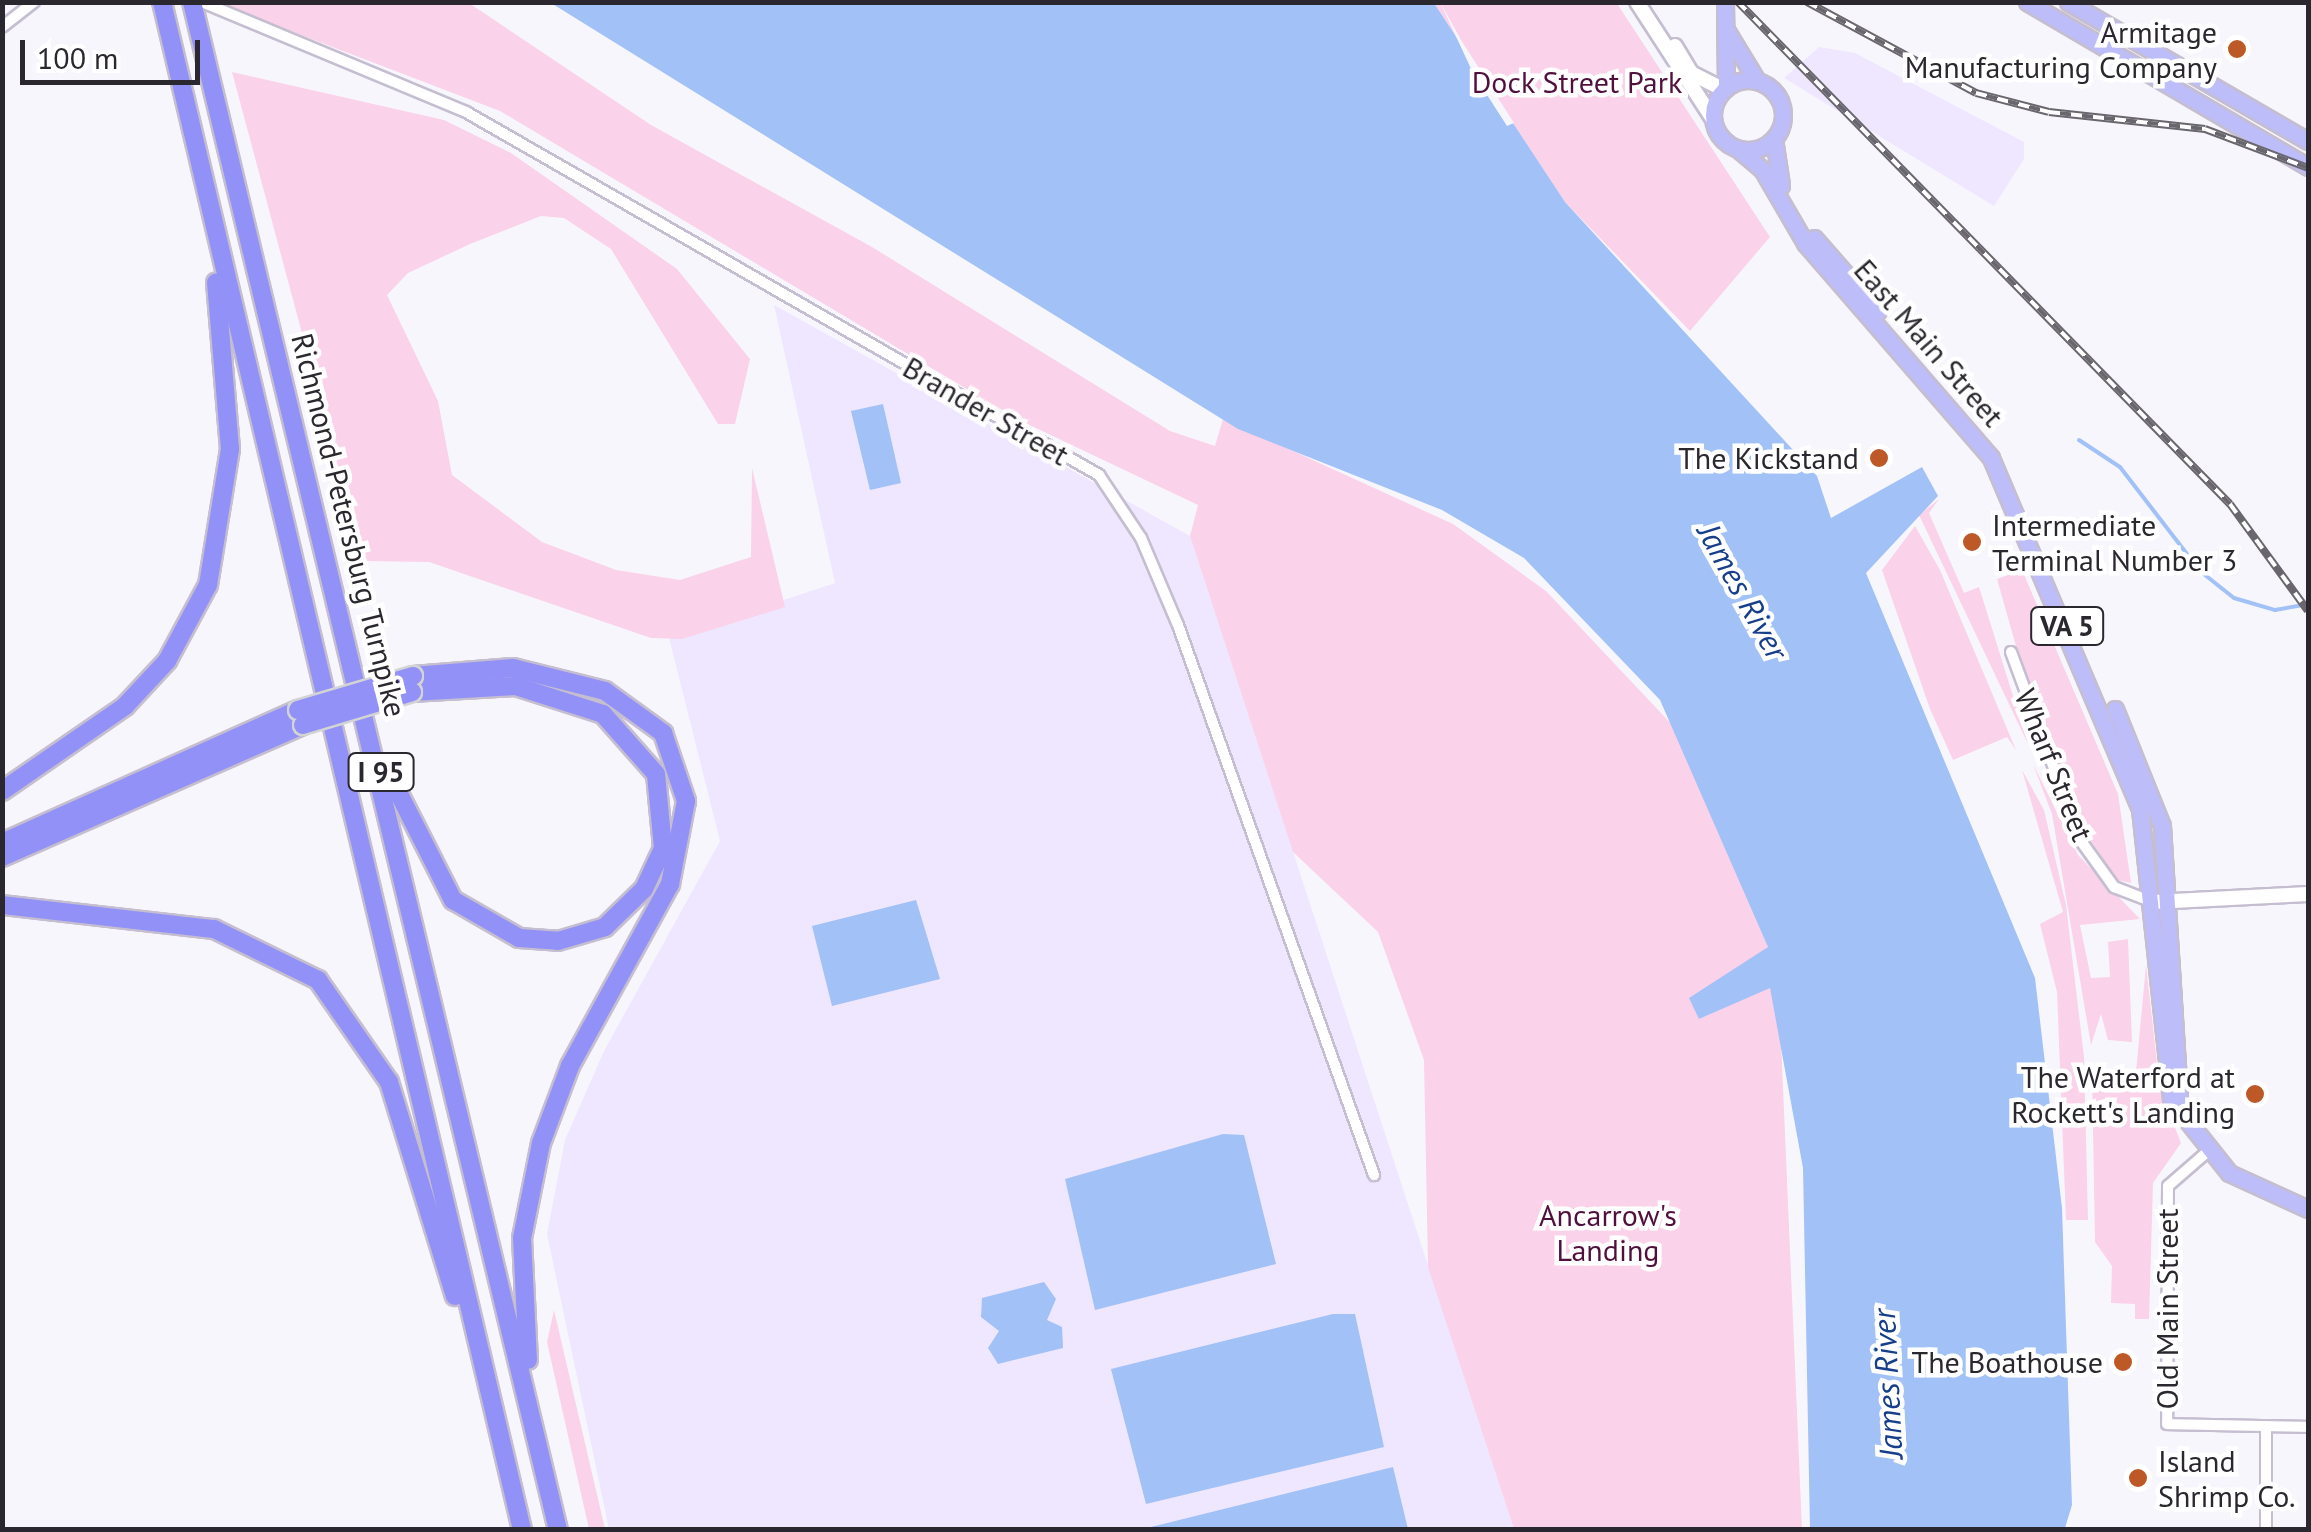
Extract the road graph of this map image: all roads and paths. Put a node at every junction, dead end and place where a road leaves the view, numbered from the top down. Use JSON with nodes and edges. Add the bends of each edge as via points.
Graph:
{"nodes":[{"id":1,"x":34,"y":2,"type":"edge"},
{"id":2,"x":162,"y":2,"type":"edge"},
{"id":3,"x":192,"y":2,"type":"edge"},
{"id":4,"x":202,"y":2,"type":"edge"},
{"id":5,"x":1637,"y":2,"type":"edge"},
{"id":6,"x":1649,"y":2,"type":"edge"},
{"id":7,"x":1725,"y":2,"type":"edge"},
{"id":8,"x":2027,"y":2,"type":"edge"},
{"id":9,"x":2068,"y":2,"type":"edge"},
{"id":10,"x":2050,"y":7,"type":"edge"},
{"id":11,"x":2,"y":26,"type":"edge"},
{"id":12,"x":1725,"y":28,"type":"junction"},
{"id":13,"x":1758,"y":81,"type":"junction"},
{"id":14,"x":1725,"y":89,"type":"junction"},
{"id":15,"x":1714,"y":119,"type":"junction"},
{"id":16,"x":1774,"y":139,"type":"junction"},
{"id":17,"x":2308,"y":141,"type":"edge"},
{"id":18,"x":1738,"y":148,"type":"junction"},
{"id":19,"x":195,"y":149,"type":"junction"},
{"id":20,"x":2308,"y":168,"type":"edge"},
{"id":21,"x":348,"y":627,"type":"junction"},
{"id":22,"x":2011,"y":652,"type":"dead end"},
{"id":23,"x":412,"y":684,"type":"junction"},
{"id":24,"x":300,"y":718,"type":"junction"},
{"id":25,"x":2,"y":792,"type":"edge"},
{"id":26,"x":2,"y":843,"type":"edge"},
{"id":27,"x":2,"y":857,"type":"edge"},
{"id":28,"x":2308,"y":894,"type":"edge"},
{"id":29,"x":2161,"y":902,"type":"junction"},
{"id":30,"x":2,"y":905,"type":"edge"},
{"id":31,"x":2206,"y":1152,"type":"junction"},
{"id":32,"x":1374,"y":1176,"type":"dead end"},
{"id":33,"x":2308,"y":1208,"type":"edge"},
{"id":34,"x":493,"y":1411,"type":"junction"},
{"id":35,"x":2266,"y":1428,"type":"junction"},
{"id":36,"x":2308,"y":1428,"type":"edge"},
{"id":37,"x":543,"y":1465,"type":"junction"},
{"id":38,"x":522,"y":1530,"type":"edge"},
{"id":39,"x":558,"y":1530,"type":"edge"},
{"id":40,"x":2266,"y":1530,"type":"edge"}],
"edges":[{"from":1,"to":11,"type":"street"},
{"from":2,"to":19,"type":"highway","name":"Richmond-Petersburg Turnpike","number":"I 95"},
{"from":3,"to":21,"type":"highway","name":"Richmond-Petersburg Turnpike","number":"I 95"},
{"from":4,"to":32,"type":"street","name":"Brander Street","via":[[523,142],[1107,484],[1178,625]]},
{"from":5,"to":15,"type":"main road"},
{"from":6,"to":14,"type":"main road","via":[[1686,68]]},
{"from":7,"to":12,"type":"main road"},
{"from":8,"to":10,"type":"main road"},
{"from":9,"to":17,"type":"main road"},
{"from":10,"to":20,"type":"main road"},
{"from":12,"to":13,"type":"main road","number":"VA 5"},
{"from":12,"to":14,"type":"main road"},
{"from":13,"to":14,"type":"main road"},
{"from":13,"to":16,"type":"main road","number":"VA 5","via":[[1781,102]]},
{"from":14,"to":15,"type":"main road"},
{"from":15,"to":18,"type":"main road","number":"VA 5"},
{"from":16,"to":18,"type":"main road"},
{"from":16,"to":29,"type":"main road","name":"East Main Street","number":"VA 5","via":[[1774,171],[1803,224],[2002,458],[2147,774]]},
{"from":18,"to":29,"type":"main road","name":"East Main Street","number":"VA 5","via":[[1760,166],[1805,243],[1986,450],[2122,751]]},
{"from":19,"to":25,"type":"highway","via":[[230,416],[216,557],[167,661],[94,734]]},
{"from":19,"to":34,"type":"highway","name":"Richmond-Petersburg Turnpike","number":"I 95"},
{"from":21,"to":23,"type":"highway","via":[[398,797],[454,900],[489,928],[539,941],[584,936],[630,908],[666,832],[662,790],[632,737],[586,705],[539,690]]},
{"from":21,"to":37,"type":"highway","name":"Richmond-Petersburg Turnpike","number":"I 95"},
{"from":22,"to":29,"type":"street","name":"Wharf Street","via":[[2081,841],[2114,888]]},
{"from":23,"to":24,"type":"highway","bridge":true},
{"from":23,"to":37,"type":"highway","via":[[513,668],[604,691],[663,734],[686,801],[670,884],[570,1066],[534,1168],[522,1268]]},
{"from":24,"to":26,"type":"highway"},
{"from":24,"to":27,"type":"highway"},
{"from":28,"to":29,"type":"main road"},
{"from":29,"to":31,"type":"main road","name":"East Main Street","number":"VA 5","via":[[2180,1109]]},
{"from":30,"to":34,"type":"highway","via":[[214,929],[278,953],[334,996],[398,1104]]},
{"from":31,"to":33,"type":"main road","name":"East Main Street","number":"VA 5","via":[[2240,1180]]},
{"from":31,"to":35,"type":"street","name":"Old Main Street","via":[[2168,1186],[2168,1425]]},
{"from":34,"to":38,"type":"highway","name":"Richmond-Petersburg Turnpike","number":"I 95"},
{"from":35,"to":36,"type":"street"},
{"from":35,"to":40,"type":"street"},
{"from":37,"to":39,"type":"highway","name":"Richmond-Petersburg Turnpike","number":"I 95"}]}
